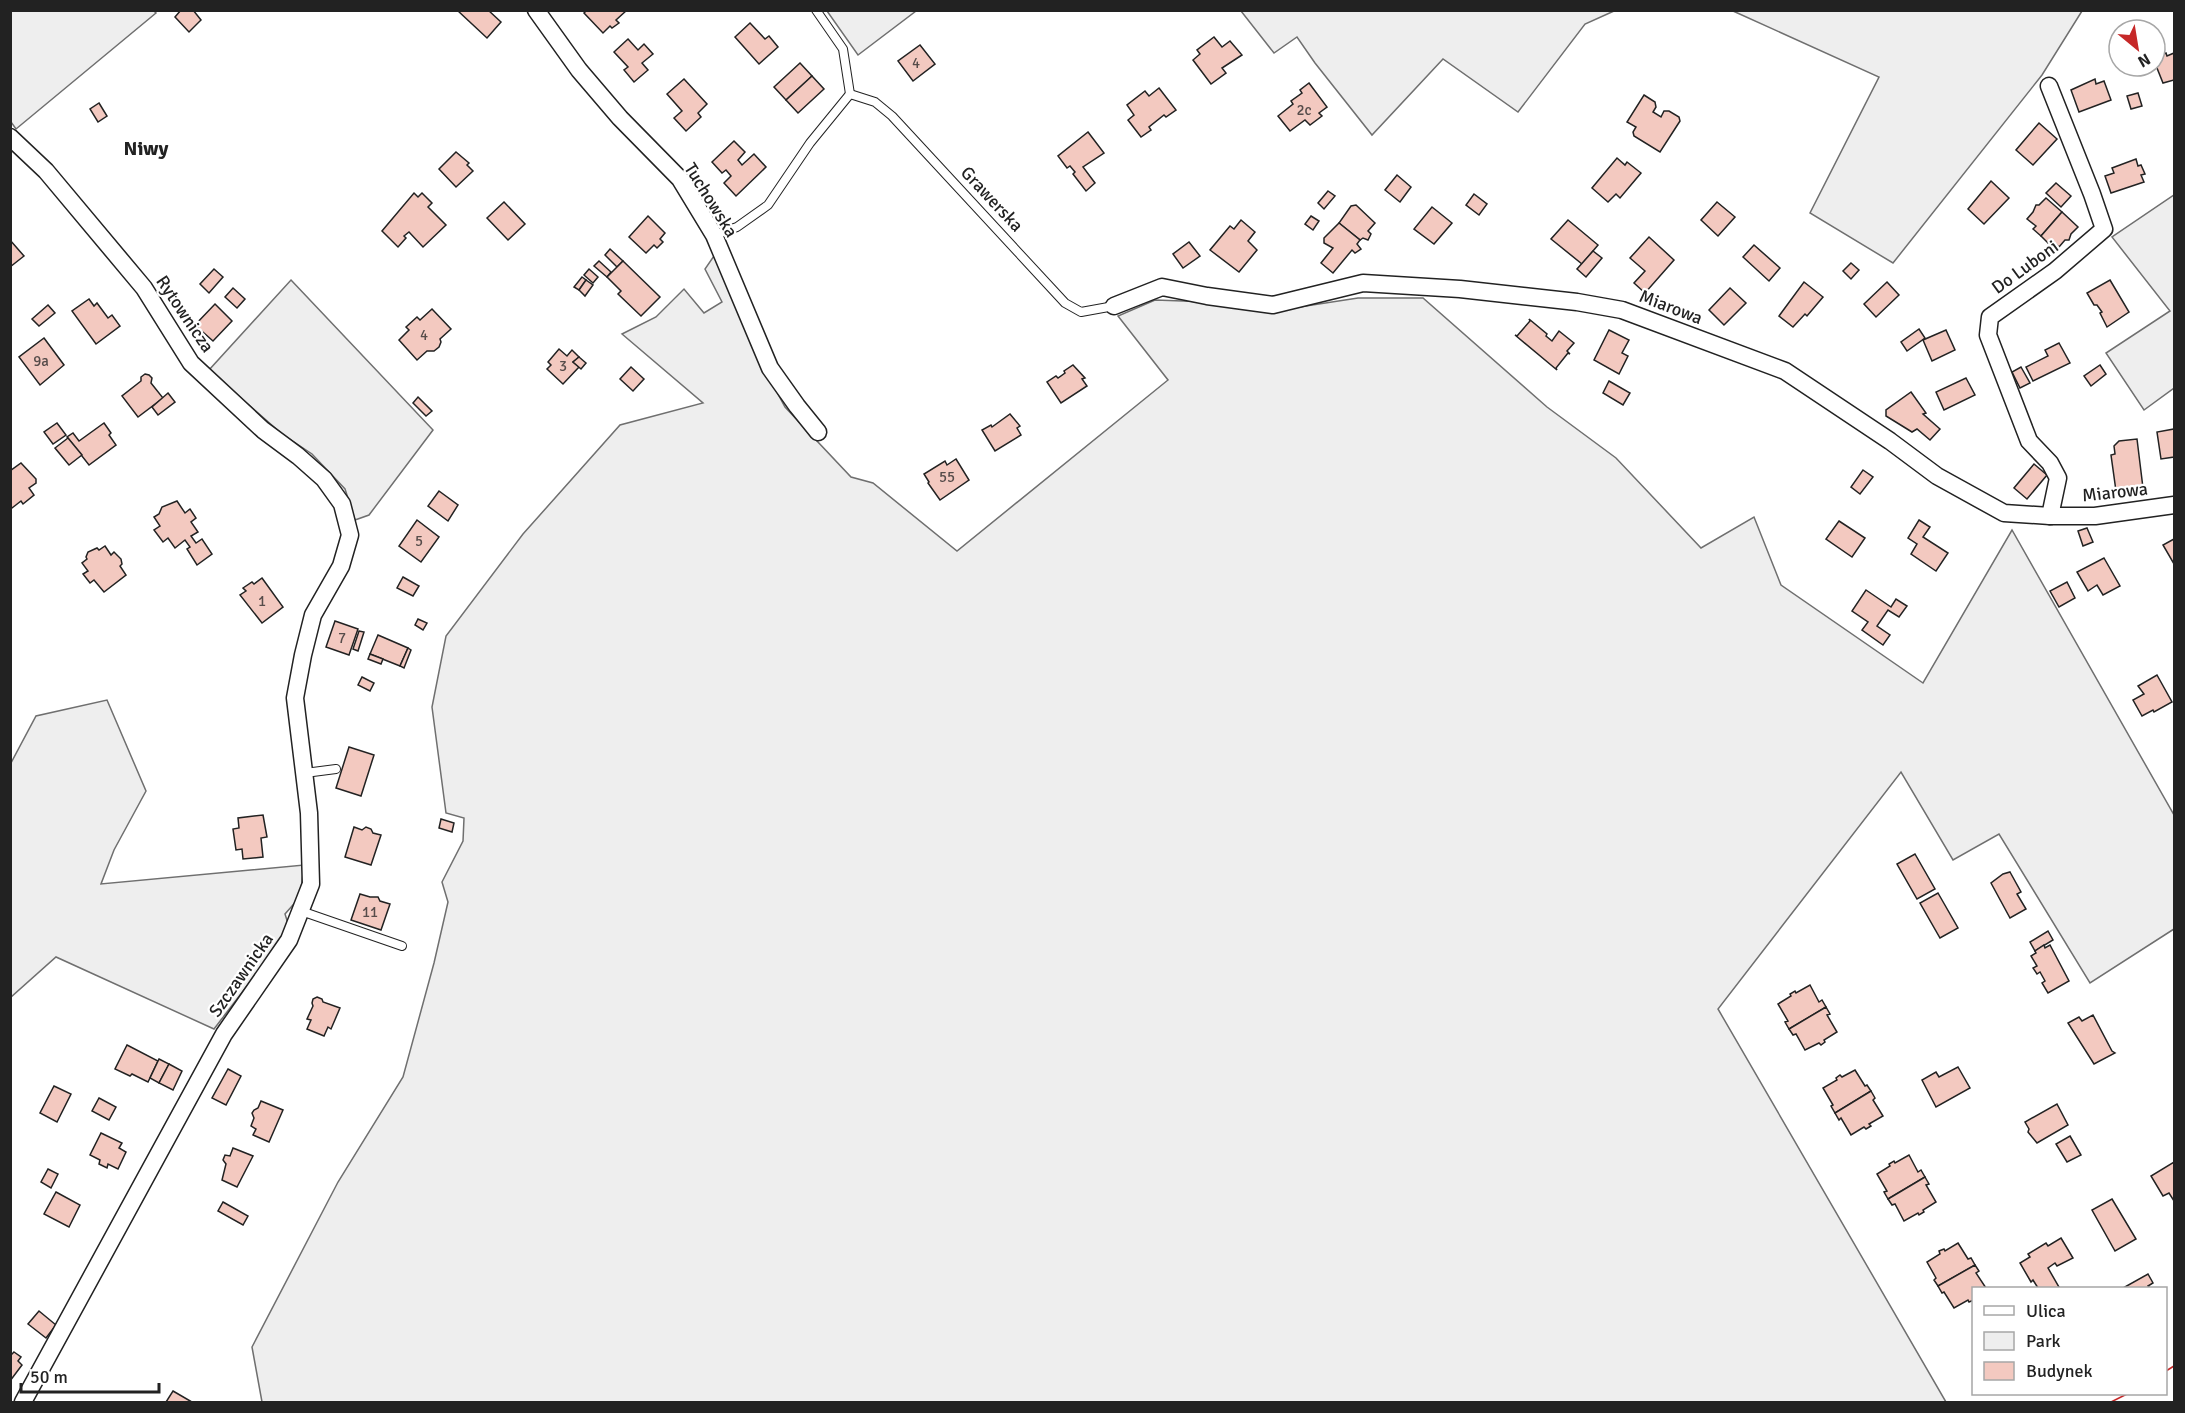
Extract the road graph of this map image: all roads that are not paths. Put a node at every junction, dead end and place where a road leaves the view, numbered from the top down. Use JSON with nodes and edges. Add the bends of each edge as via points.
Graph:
{"nodes":[{"id":1,"x":536,"y":10,"type":"edge"},
{"id":2,"x":816,"y":10,"type":"edge"},
{"id":3,"x":2049,"y":86,"type":"dead end"},
{"id":4,"x":850,"y":94,"type":"junction"},
{"id":5,"x":10,"y":137,"type":"edge"},
{"id":6,"x":714,"y":235,"type":"junction"},
{"id":7,"x":1113,"y":306,"type":"joint"},
{"id":8,"x":819,"y":432,"type":"dead end"},
{"id":9,"x":2175,"y":505,"type":"edge"},
{"id":10,"x":2050,"y":516,"type":"junction"},
{"id":11,"x":350,"y":535,"type":"joint"},
{"id":12,"x":336,"y":769,"type":"dead end"},
{"id":13,"x":304,"y":773,"type":"junction"},
{"id":14,"x":301,"y":911,"type":"junction"},
{"id":15,"x":402,"y":946,"type":"dead end"},
{"id":16,"x":22,"y":1402,"type":"edge"}],
"edges":[{"from":1,"to":6,"type":"street","name":"Tuchowska","via":[[579,70],[680,179]]},
{"from":2,"to":4,"type":"lane","via":[[843,49]]},
{"from":3,"to":10,"type":"street","name":"Do Luboni","via":[[2104,229],[2055,271],[1990,317],[1988,335],[2029,441],[2058,478]]},
{"from":4,"to":6,"type":"lane","via":[[810,143],[768,205],[736,227]]},
{"from":4,"to":7,"type":"lane","name":"Grawerska","via":[[875,102],[892,116],[1065,303],[1081,312]]},
{"from":5,"to":11,"type":"street","name":"Rytownicza","via":[[46,171],[144,288],[191,363],[263,430],[324,479],[342,504]]},
{"from":6,"to":8,"type":"street","name":"Tuchowska","via":[[770,368]]},
{"from":7,"to":10,"type":"street","name":"Miarowa","via":[[1162,287],[1273,305],[1363,283],[1460,289],[1622,310],[1785,371],[1936,476],[2004,513]]},
{"from":9,"to":10,"type":"street","name":"Miarowa","via":[[2095,516]]},
{"from":11,"to":13,"type":"street","name":"Szczawnicka","via":[[340,566],[313,615],[303,655],[295,698]]},
{"from":12,"to":13,"type":"lane"},
{"from":13,"to":14,"type":"street","name":"Szczawnicka","via":[[311,884]]},
{"from":14,"to":15,"type":"lane"},
{"from":14,"to":16,"type":"street","name":"Szczawnicka","via":[[289,940],[224,1034]]}]}
